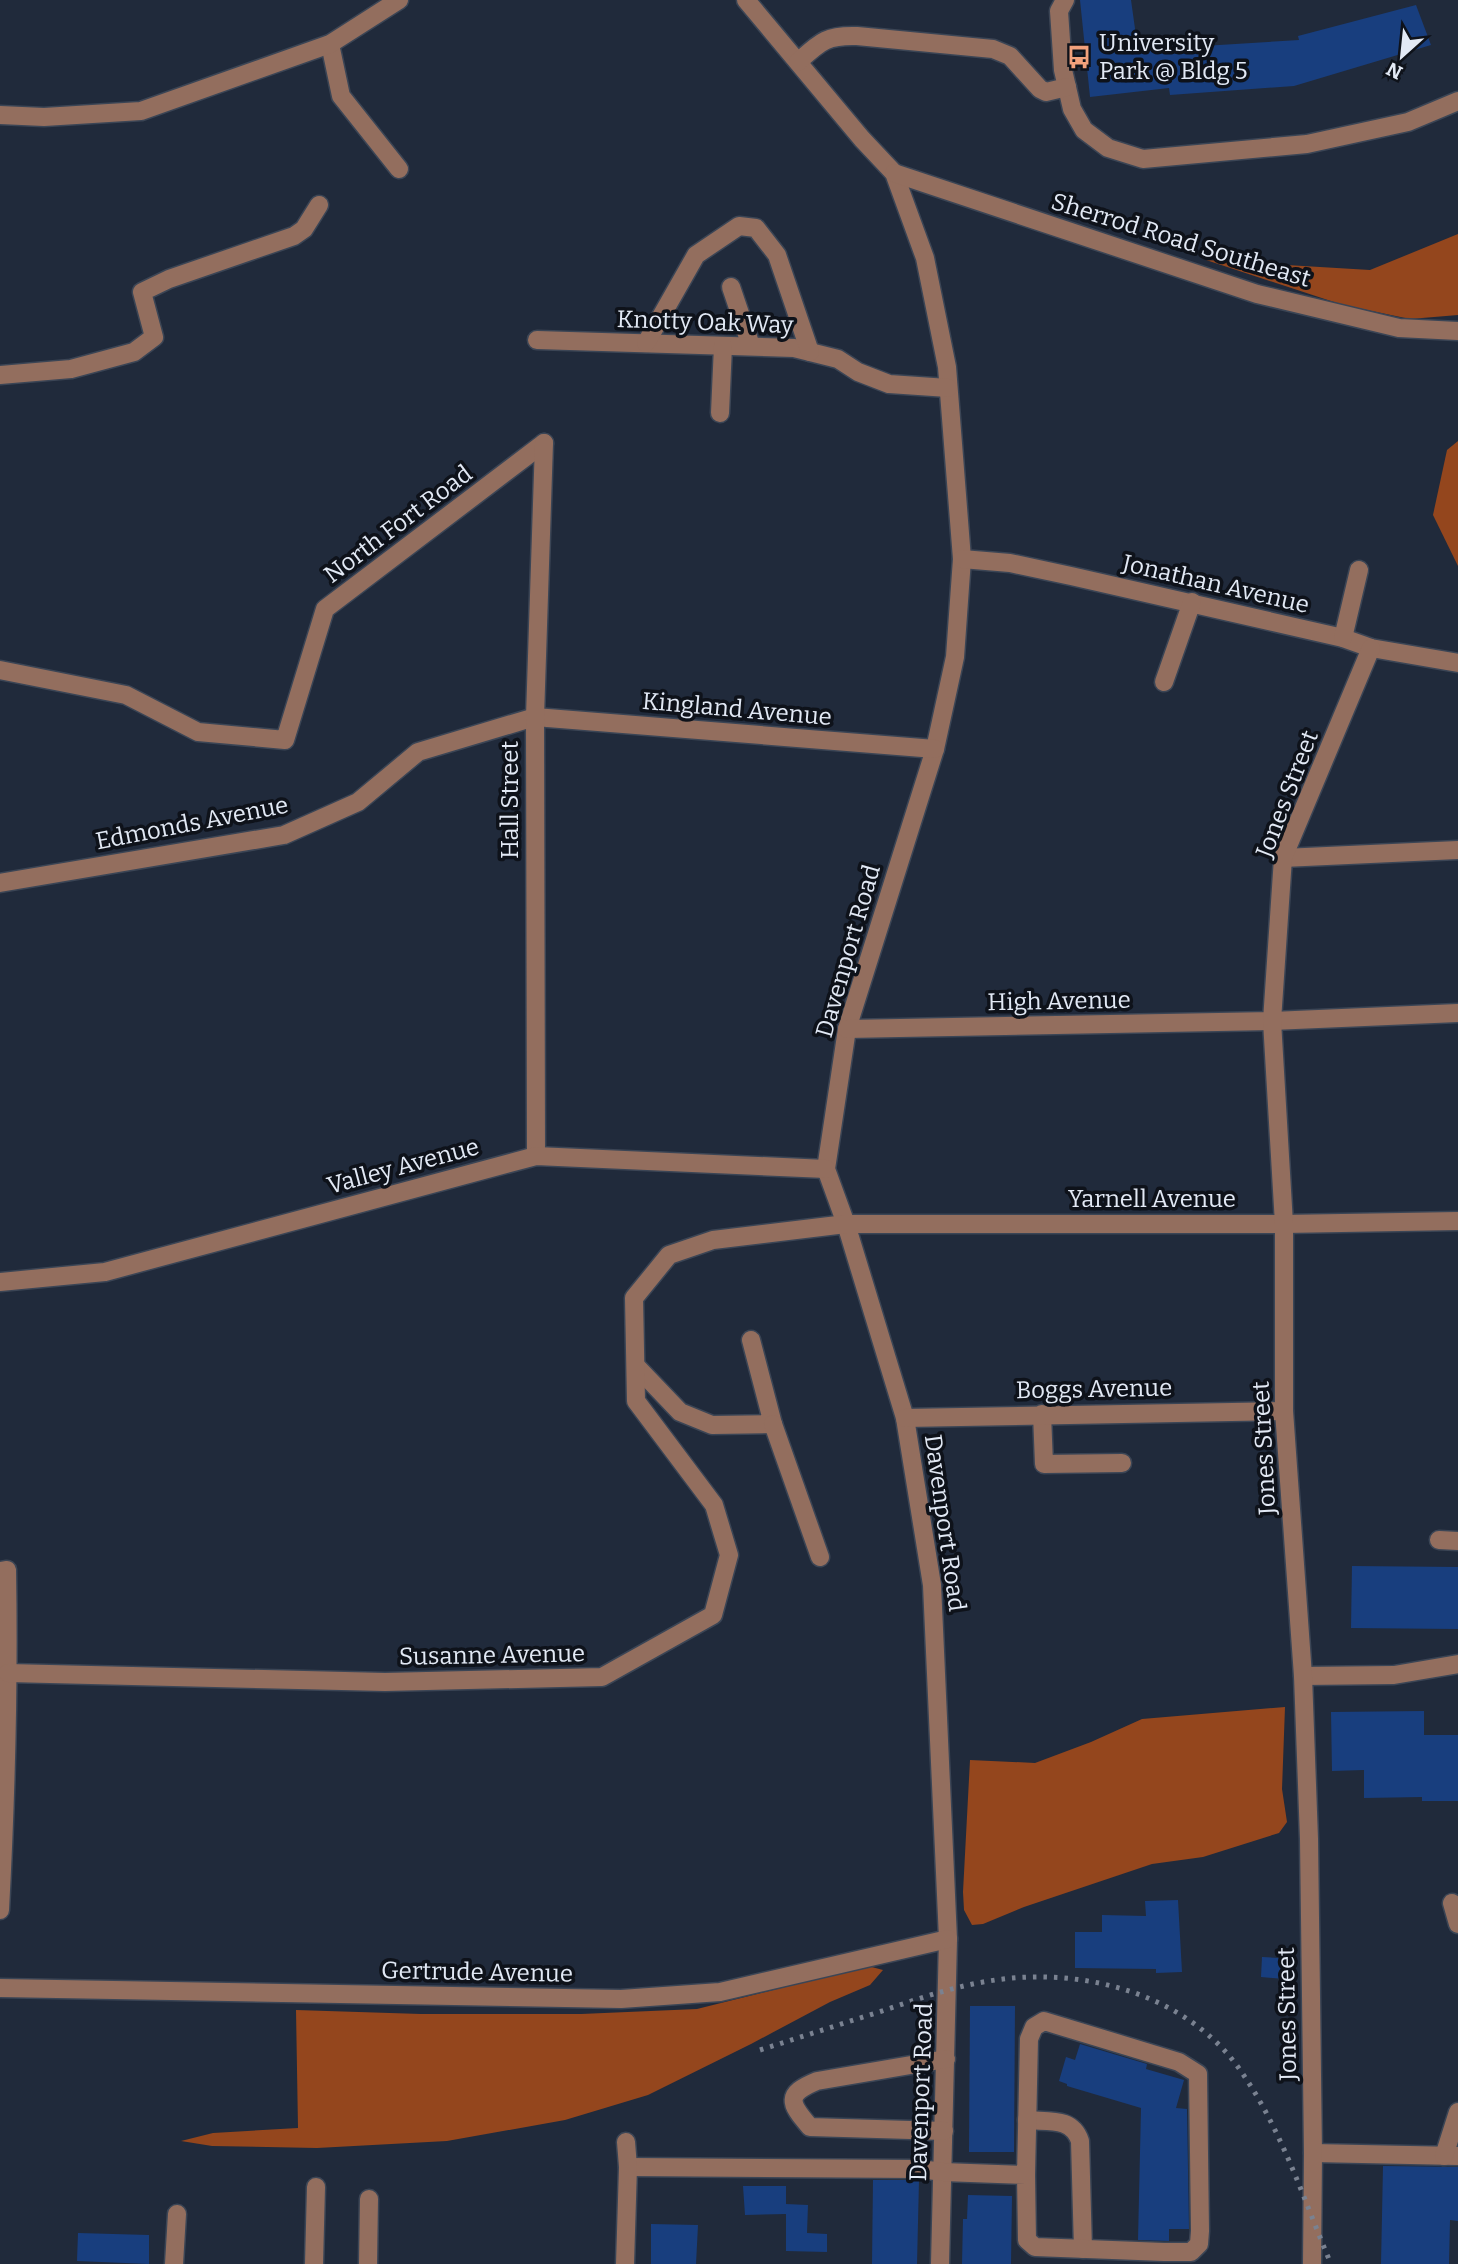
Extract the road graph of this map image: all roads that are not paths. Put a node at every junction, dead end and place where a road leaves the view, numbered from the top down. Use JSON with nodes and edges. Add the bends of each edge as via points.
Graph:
{"nodes":[{"id":1,"x":399,"y":0,"type":"edge"},
{"id":2,"x":746,"y":0,"type":"edge"},
{"id":3,"x":1065,"y":0,"type":"edge"},
{"id":4,"x":330,"y":44,"type":"junction"},
{"id":5,"x":798,"y":62,"type":"junction"},
{"id":6,"x":1067,"y":87,"type":"junction"},
{"id":7,"x":1458,"y":101,"type":"edge"},
{"id":8,"x":0,"y":115,"type":"edge"},
{"id":9,"x":399,"y":169,"type":"dead end"},
{"id":10,"x":894,"y":173,"type":"junction"},
{"id":11,"x":319,"y":205,"type":"dead end"},
{"id":12,"x":731,"y":286,"type":"dead end"},
{"id":13,"x":1458,"y":331,"type":"edge"},
{"id":14,"x":537,"y":340,"type":"dead end"},
{"id":15,"x":646,"y":343,"type":"junction"},
{"id":16,"x":723,"y":345,"type":"junction"},
{"id":17,"x":751,"y":346,"type":"junction"},
{"id":18,"x":810,"y":352,"type":"junction"},
{"id":19,"x":0,"y":375,"type":"edge"},
{"id":20,"x":948,"y":388,"type":"junction"},
{"id":21,"x":720,"y":413,"type":"dead end"},
{"id":22,"x":544,"y":443,"type":"joint"},
{"id":23,"x":962,"y":559,"type":"junction"},
{"id":24,"x":1359,"y":569,"type":"dead end"},
{"id":25,"x":1192,"y":602,"type":"junction"},
{"id":26,"x":1343,"y":638,"type":"junction"},
{"id":27,"x":1371,"y":648,"type":"junction"},
{"id":28,"x":1458,"y":663,"type":"edge"},
{"id":29,"x":0,"y":670,"type":"edge"},
{"id":30,"x":1164,"y":682,"type":"dead end"},
{"id":31,"x":535,"y":717,"type":"junction"},
{"id":32,"x":935,"y":749,"type":"junction"},
{"id":33,"x":1458,"y":850,"type":"edge"},
{"id":34,"x":1283,"y":858,"type":"junction"},
{"id":35,"x":0,"y":883,"type":"edge"},
{"id":36,"x":1458,"y":1013,"type":"edge"},
{"id":37,"x":1272,"y":1021,"type":"junction"},
{"id":38,"x":847,"y":1030,"type":"junction"},
{"id":39,"x":536,"y":1156,"type":"junction"},
{"id":40,"x":826,"y":1169,"type":"junction"},
{"id":41,"x":1458,"y":1221,"type":"edge"},
{"id":42,"x":846,"y":1224,"type":"junction"},
{"id":43,"x":1284,"y":1224,"type":"junction"},
{"id":44,"x":0,"y":1282,"type":"edge"},
{"id":45,"x":751,"y":1340,"type":"dead end"},
{"id":46,"x":636,"y":1366,"type":"junction"},
{"id":47,"x":1284,"y":1411,"type":"junction"},
{"id":48,"x":1042,"y":1414,"type":"junction"},
{"id":49,"x":905,"y":1418,"type":"junction"},
{"id":50,"x":773,"y":1424,"type":"junction"},
{"id":51,"x":1122,"y":1463,"type":"dead end"},
{"id":52,"x":1438,"y":1540,"type":"dead end"},
{"id":53,"x":1458,"y":1541,"type":"edge"},
{"id":54,"x":820,"y":1557,"type":"dead end"},
{"id":55,"x":3,"y":1570,"type":"edge"},
{"id":56,"x":1458,"y":1664,"type":"edge"},
{"id":57,"x":8,"y":1672,"type":"junction"},
{"id":58,"x":1303,"y":1676,"type":"junction"},
{"id":59,"x":3,"y":1784,"type":"edge"},
{"id":60,"x":1452,"y":1903,"type":"dead end"},
{"id":61,"x":0,"y":1910,"type":"edge"},
{"id":62,"x":1458,"y":1924,"type":"edge"},
{"id":63,"x":948,"y":1939,"type":"junction"},
{"id":64,"x":0,"y":1988,"type":"edge"},
{"id":65,"x":946,"y":2059,"type":"junction"},
{"id":66,"x":1458,"y":2112,"type":"edge"},
{"id":67,"x":1027,"y":2120,"type":"junction"},
{"id":68,"x":944,"y":2131,"type":"junction"},
{"id":69,"x":626,"y":2142,"type":"dead end"},
{"id":70,"x":1313,"y":2153,"type":"junction"},
{"id":71,"x":1451,"y":2156,"type":"edge"},
{"id":72,"x":628,"y":2167,"type":"junction"},
{"id":73,"x":943,"y":2172,"type":"junction"},
{"id":74,"x":1026,"y":2175,"type":"junction"},
{"id":75,"x":316,"y":2187,"type":"dead end"},
{"id":76,"x":369,"y":2199,"type":"dead end"},
{"id":77,"x":177,"y":2214,"type":"dead end"},
{"id":78,"x":1083,"y":2249,"type":"junction"},
{"id":79,"x":174,"y":2264,"type":"edge"},
{"id":80,"x":314,"y":2264,"type":"edge"},
{"id":81,"x":368,"y":2264,"type":"edge"},
{"id":82,"x":625,"y":2264,"type":"edge"},
{"id":83,"x":940,"y":2264,"type":"edge"},
{"id":84,"x":1312,"y":2264,"type":"edge"}],
"edges":[{"from":1,"to":4,"type":"street"},
{"from":2,"to":5,"type":"street","name":"Davenport Road"},
{"from":3,"to":6,"type":"street","via":[[1059,10]]},
{"from":4,"to":8,"type":"street","via":[[141,111]]},
{"from":4,"to":9,"type":"street","via":[[341,96]]},
{"from":5,"to":6,"type":"street","via":[[836,35],[870,37],[993,49],[1010,56],[1040,89]]},
{"from":5,"to":10,"type":"street","name":"Davenport Road"},
{"from":6,"to":7,"type":"street","via":[[1084,130],[1108,148],[1143,159],[1307,144],[1408,122]]},
{"from":10,"to":13,"type":"street","name":"Sherrod Road Southeast","via":[[1257,293],[1399,328]]},
{"from":10,"to":20,"type":"street","name":"Davenport Road","via":[[925,258]]},
{"from":11,"to":19,"type":"street","via":[[294,236],[142,292],[154,337],[134,352],[71,369]]},
{"from":12,"to":17,"type":"street"},
{"from":14,"to":15,"type":"street","name":"Knotty Oak Way"},
{"from":15,"to":16,"type":"street","name":"Knotty Oak Way"},
{"from":15,"to":18,"type":"street","via":[[696,255],[738,226],[756,228],[777,255]]},
{"from":16,"to":17,"type":"street","name":"Knotty Oak Way"},
{"from":16,"to":21,"type":"street"},
{"from":17,"to":18,"type":"street","name":"Knotty Oak Way"},
{"from":18,"to":20,"type":"street","name":"Knotty Oak Way","via":[[838,359],[889,384]]},
{"from":20,"to":23,"type":"street","name":"Davenport Road"},
{"from":22,"to":29,"type":"street","name":"North Fort Road","via":[[325,610],[285,740],[198,732],[126,695]]},
{"from":22,"to":31,"type":"street","name":"Hall Street"},
{"from":23,"to":25,"type":"street","name":"Jonathan Avenue","via":[[1010,564]]},
{"from":23,"to":32,"type":"street","name":"Davenport Road","via":[[955,657]]},
{"from":24,"to":26,"type":"street"},
{"from":25,"to":26,"type":"street","name":"Jonathan Avenue"},
{"from":25,"to":30,"type":"street"},
{"from":26,"to":27,"type":"street","name":"Jonathan Avenue"},
{"from":27,"to":28,"type":"street","name":"Jonathan Avenue"},
{"from":27,"to":34,"type":"street","name":"Jones Street"},
{"from":31,"to":32,"type":"street","name":"Kingland Avenue"},
{"from":31,"to":35,"type":"street","name":"Edmonds Avenue","via":[[418,752],[358,802],[284,835]]},
{"from":31,"to":39,"type":"street","name":"Hall Street"},
{"from":32,"to":38,"type":"street","name":"Davenport Road"},
{"from":33,"to":34,"type":"street"},
{"from":34,"to":37,"type":"street","name":"Jones Street"},
{"from":36,"to":37,"type":"street","name":"High Avenue"},
{"from":37,"to":38,"type":"street","name":"High Avenue"},
{"from":37,"to":43,"type":"street","name":"Jones Street"},
{"from":38,"to":40,"type":"street","name":"Davenport Road"},
{"from":39,"to":40,"type":"street","name":"Valley Avenue"},
{"from":39,"to":44,"type":"street","name":"Valley Avenue","via":[[105,1272]]},
{"from":40,"to":42,"type":"street","name":"Davenport Road"},
{"from":41,"to":43,"type":"street","name":"Yarnell Avenue"},
{"from":42,"to":43,"type":"street","name":"Yarnell Avenue"},
{"from":42,"to":46,"type":"street","name":"Susanne Avenue","via":[[713,1240],[669,1255],[634,1298]]},
{"from":42,"to":49,"type":"street","name":"Davenport Road"},
{"from":43,"to":47,"type":"street","name":"Jones Street"},
{"from":45,"to":50,"type":"street"},
{"from":46,"to":50,"type":"street","via":[[680,1412],[712,1425]]},
{"from":46,"to":57,"type":"street","name":"Susanne Avenue","via":[[636,1401],[714,1505],[729,1555],[713,1615],[602,1677],[385,1682]]},
{"from":47,"to":48,"type":"street","name":"Boggs Avenue"},
{"from":47,"to":58,"type":"street","name":"Jones Street"},
{"from":48,"to":49,"type":"street","name":"Boggs Avenue"},
{"from":48,"to":51,"type":"street","via":[[1044,1464]]},
{"from":49,"to":63,"type":"street","name":"Davenport Road","via":[[932,1585]]},
{"from":50,"to":54,"type":"street"},
{"from":52,"to":53,"type":"street"},
{"from":55,"to":57,"type":"street"},
{"from":56,"to":58,"type":"street","via":[[1394,1675]]},
{"from":57,"to":59,"type":"street"},
{"from":58,"to":70,"type":"street","name":"Jones Street","via":[[1310,1839]]},
{"from":59,"to":61,"type":"street"},
{"from":60,"to":62,"type":"street"},
{"from":63,"to":64,"type":"street","name":"Gertrude Avenue","via":[[720,1992],[621,1999]]},
{"from":63,"to":65,"type":"street","name":"Davenport Road"},
{"from":65,"to":68,"type":"street","name":"Davenport Road"},
{"from":65,"to":68,"type":"street","via":[[817,2081],[801,2088],[793,2098],[794,2109],[810,2126]]},
{"from":66,"to":71,"type":"street"},
{"from":67,"to":74,"type":"street"},
{"from":67,"to":78,"type":"street","via":[[1068,2123],[1077,2131]]},
{"from":67,"to":78,"type":"street","via":[[1030,2039],[1034,2026],[1044,2021],[1179,2062],[1198,2074],[1199,2244],[1191,2252]]},
{"from":68,"to":73,"type":"street","name":"Davenport Road"},
{"from":69,"to":72,"type":"street"},
{"from":70,"to":71,"type":"street"},
{"from":70,"to":84,"type":"street","name":"Jones Street"},
{"from":72,"to":73,"type":"street","via":[[920,2168]]},
{"from":72,"to":82,"type":"street"},
{"from":73,"to":74,"type":"street"},
{"from":73,"to":83,"type":"street","name":"Davenport Road"},
{"from":74,"to":78,"type":"street","via":[[1027,2240],[1035,2247]]},
{"from":75,"to":80,"type":"street"},
{"from":76,"to":81,"type":"street"},
{"from":77,"to":79,"type":"street"}]}
